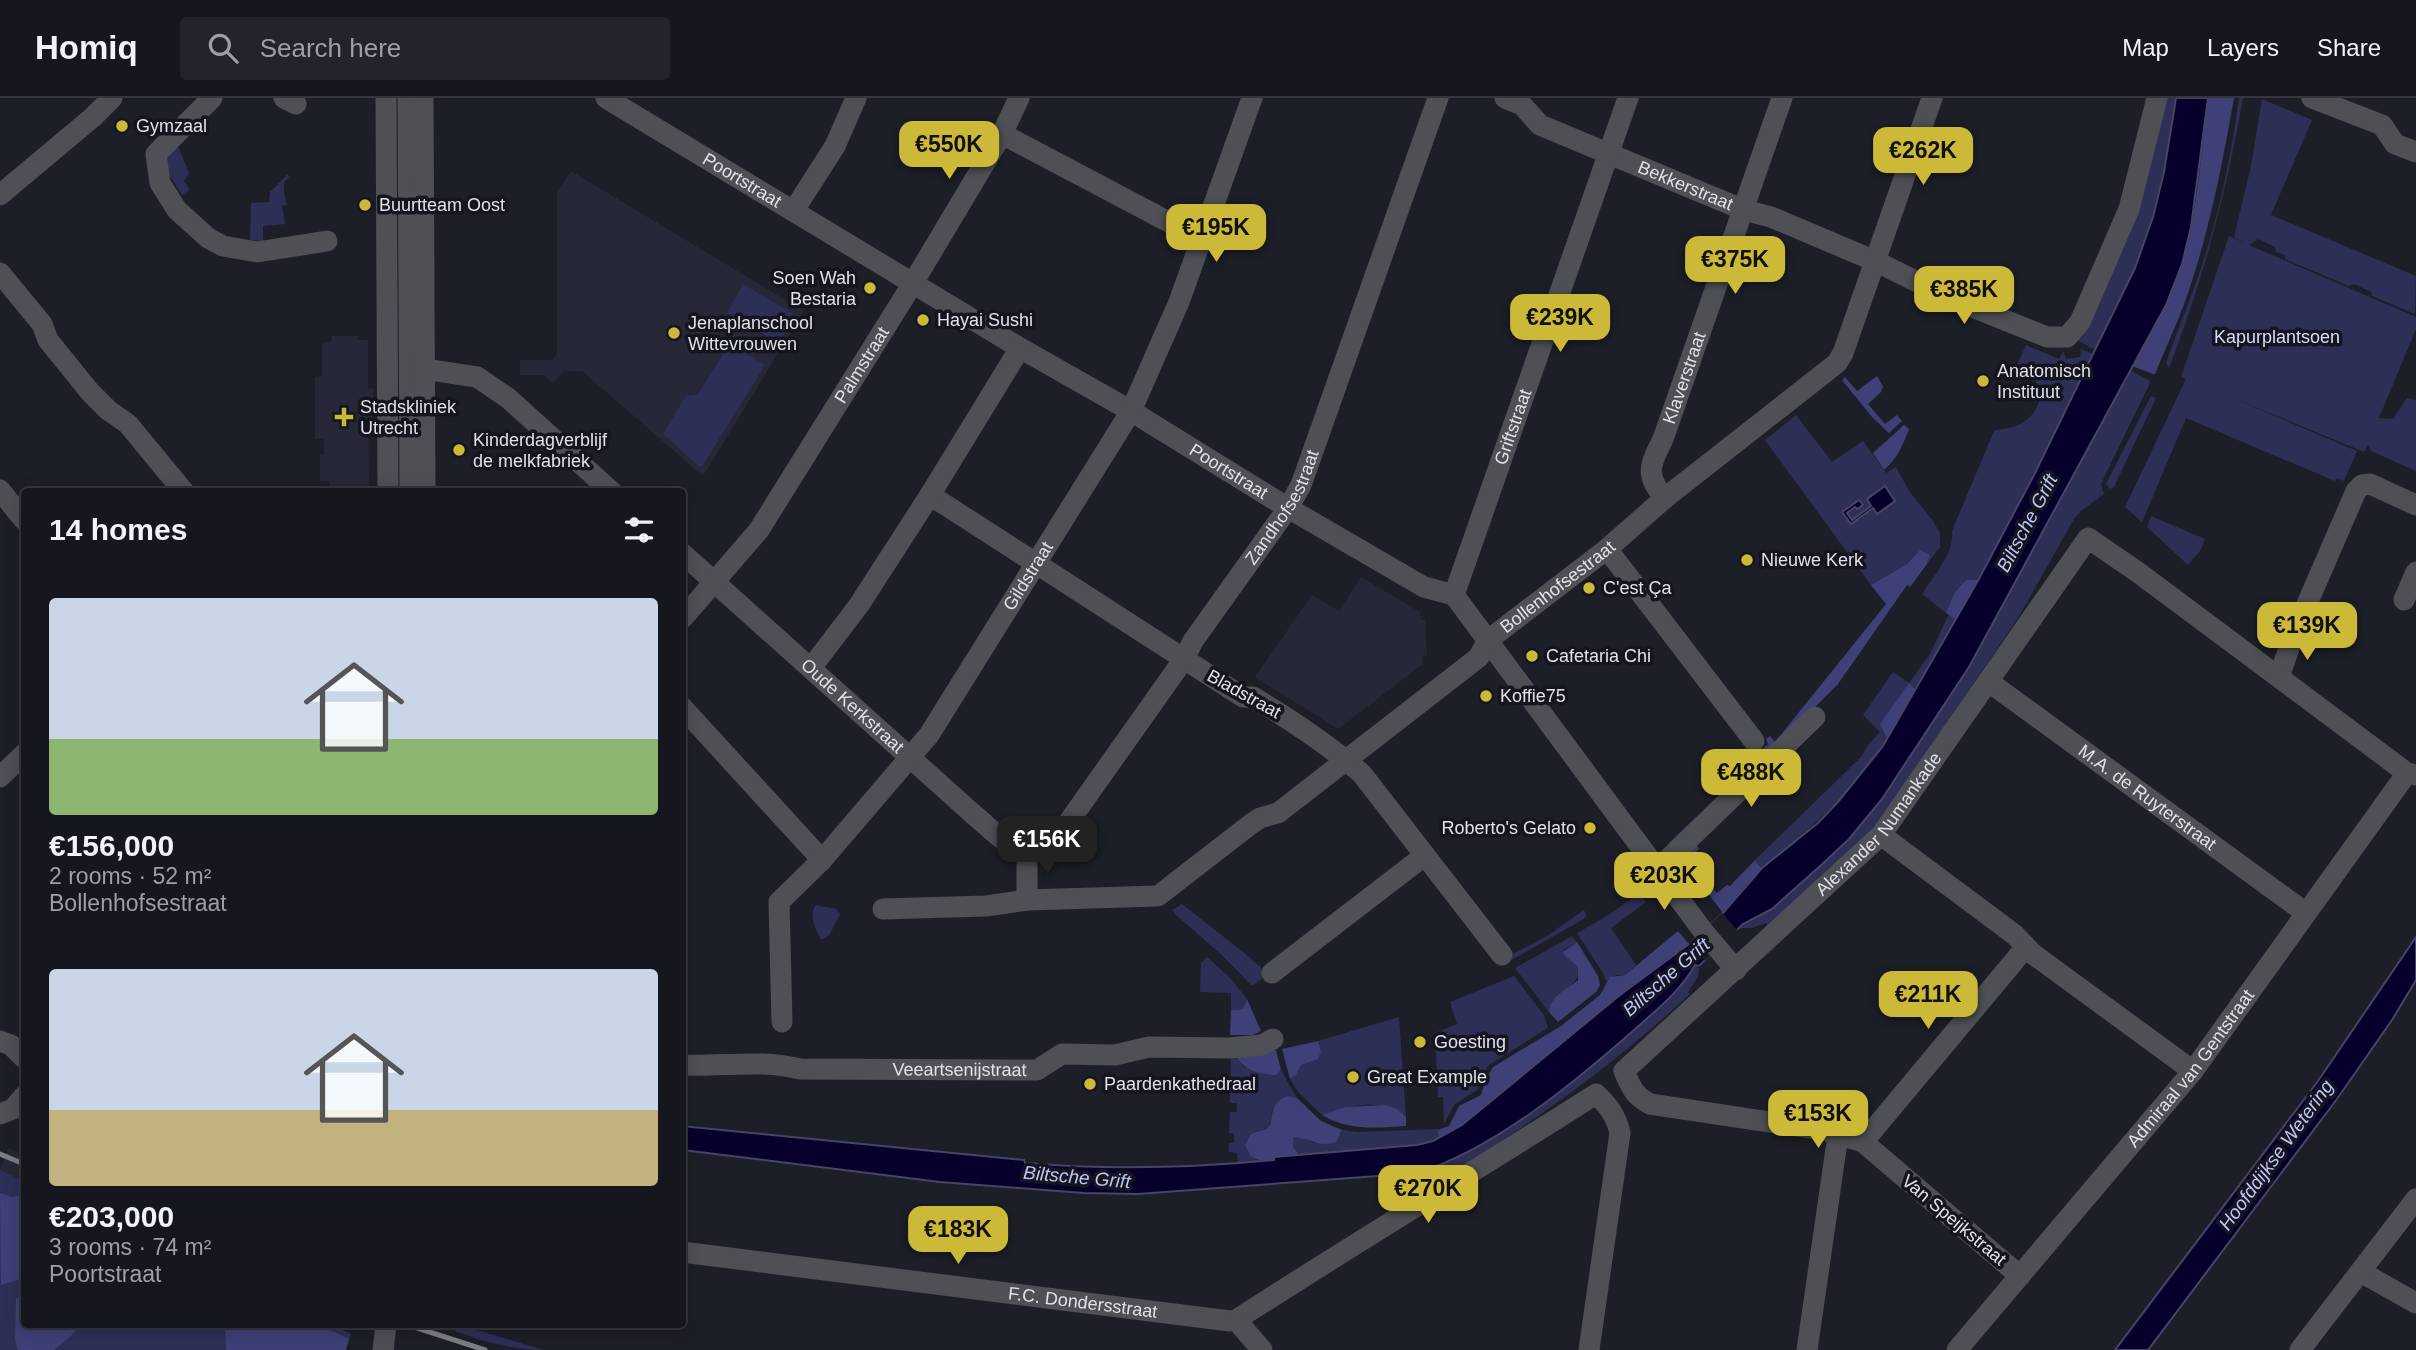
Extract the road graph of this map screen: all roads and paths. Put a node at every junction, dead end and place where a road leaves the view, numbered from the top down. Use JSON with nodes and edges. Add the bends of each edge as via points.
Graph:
{"nodes":[{"id":1,"x":112,"y":98,"type":"edge"},
{"id":2,"x":212,"y":98,"type":"edge"},
{"id":3,"x":386,"y":98,"type":"edge"},
{"id":4,"x":408,"y":98,"type":"edge"},
{"id":5,"x":423,"y":98,"type":"edge"},
{"id":6,"x":606,"y":98,"type":"edge"},
{"id":7,"x":856,"y":98,"type":"edge"},
{"id":8,"x":1019,"y":98,"type":"edge"},
{"id":9,"x":1252,"y":98,"type":"edge"},
{"id":10,"x":1438,"y":98,"type":"edge"},
{"id":11,"x":1505,"y":98,"type":"edge"},
{"id":12,"x":1628,"y":98,"type":"edge"},
{"id":13,"x":1782,"y":98,"type":"edge"},
{"id":14,"x":1932,"y":98,"type":"edge"},
{"id":15,"x":2157,"y":98,"type":"edge"},
{"id":16,"x":2312,"y":98,"type":"edge"},
{"id":17,"x":1002,"y":134,"type":"junction"},
{"id":18,"x":2416,"y":152,"type":"edge"},
{"id":19,"x":1608,"y":155,"type":"junction"},
{"id":20,"x":0,"y":195,"type":"edge"},
{"id":21,"x":794,"y":210,"type":"junction"},
{"id":22,"x":1744,"y":210,"type":"junction"},
{"id":23,"x":327,"y":240,"type":"dead end"},
{"id":24,"x":1203,"y":240,"type":"junction"},
{"id":25,"x":1875,"y":261,"type":"junction"},
{"id":26,"x":0,"y":273,"type":"edge"},
{"id":27,"x":913,"y":283,"type":"junction"},
{"id":28,"x":1020,"y":348,"type":"junction"},
{"id":29,"x":424,"y":369,"type":"junction"},
{"id":30,"x":1131,"y":411,"type":"junction"},
{"id":31,"x":181,"y":488,"type":"edge"},
{"id":32,"x":388,"y":488,"type":"edge"},
{"id":33,"x":410,"y":488,"type":"edge"},
{"id":34,"x":425,"y":488,"type":"edge"},
{"id":35,"x":608,"y":488,"type":"edge"},
{"id":36,"x":0,"y":491,"type":"edge"},
{"id":37,"x":930,"y":495,"type":"junction"},
{"id":38,"x":1665,"y":498,"type":"junction"},
{"id":39,"x":2416,"y":505,"type":"edge"},
{"id":40,"x":1288,"y":508,"type":"junction"},
{"id":41,"x":21,"y":516,"type":"edge"},
{"id":42,"x":1607,"y":549,"type":"junction"},
{"id":43,"x":686,"y":557,"type":"edge"},
{"id":44,"x":1035,"y":563,"type":"junction"},
{"id":45,"x":2416,"y":572,"type":"edge"},
{"id":46,"x":715,"y":582,"type":"junction"},
{"id":47,"x":1454,"y":595,"type":"junction"},
{"id":48,"x":2404,"y":600,"type":"dead end"},
{"id":49,"x":686,"y":615,"type":"edge"},
{"id":50,"x":1487,"y":641,"type":"junction"},
{"id":51,"x":1184,"y":659,"type":"junction"},
{"id":52,"x":811,"y":668,"type":"junction"},
{"id":53,"x":2280,"y":677,"type":"junction"},
{"id":54,"x":1989,"y":682,"type":"junction"},
{"id":55,"x":686,"y":711,"type":"edge"},
{"id":56,"x":1815,"y":717,"type":"dead end"},
{"id":57,"x":1754,"y":741,"type":"dead end"},
{"id":58,"x":21,"y":757,"type":"edge"},
{"id":59,"x":911,"y":757,"type":"junction"},
{"id":60,"x":1346,"y":761,"type":"junction"},
{"id":61,"x":2412,"y":774,"type":"edge"},
{"id":62,"x":0,"y":776,"type":"edge"},
{"id":63,"x":1881,"y":835,"type":"junction"},
{"id":64,"x":1027,"y":852,"type":"junction"},
{"id":65,"x":1424,"y":856,"type":"junction"},
{"id":66,"x":822,"y":860,"type":"junction"},
{"id":67,"x":1658,"y":869,"type":"junction"},
{"id":68,"x":1027,"y":900,"type":"junction"},
{"id":69,"x":883,"y":909,"type":"dead end"},
{"id":70,"x":2306,"y":914,"type":"junction"},
{"id":71,"x":2026,"y":947,"type":"junction"},
{"id":72,"x":1502,"y":955,"type":"dead end"},
{"id":73,"x":1736,"y":970,"type":"junction"},
{"id":74,"x":1272,"y":974,"type":"dead end"},
{"id":75,"x":782,"y":1021,"type":"dead end"},
{"id":76,"x":1273,"y":1038,"type":"dead end"},
{"id":77,"x":0,"y":1041,"type":"edge"},
{"id":78,"x":21,"y":1054,"type":"edge"},
{"id":79,"x":686,"y":1065,"type":"edge"},
{"id":80,"x":1624,"y":1071,"type":"joint"},
{"id":81,"x":2193,"y":1071,"type":"junction"},
{"id":82,"x":1838,"y":1135,"type":"junction"},
{"id":83,"x":1863,"y":1142,"type":"junction"},
{"id":84,"x":2416,"y":1199,"type":"edge"},
{"id":85,"x":686,"y":1253,"type":"edge"},
{"id":86,"x":2361,"y":1272,"type":"junction"},
{"id":87,"x":2020,"y":1276,"type":"junction"},
{"id":88,"x":2416,"y":1303,"type":"edge"},
{"id":89,"x":1236,"y":1320,"type":"junction"},
{"id":90,"x":386,"y":1328,"type":"edge"},
{"id":91,"x":400,"y":1328,"type":"edge"},
{"id":92,"x":383,"y":1350,"type":"edge"},
{"id":93,"x":398,"y":1350,"type":"edge"},
{"id":94,"x":1262,"y":1350,"type":"edge"},
{"id":95,"x":1589,"y":1350,"type":"edge"},
{"id":96,"x":1807,"y":1350,"type":"edge"},
{"id":97,"x":1957,"y":1350,"type":"edge"},
{"id":98,"x":2300,"y":1350,"type":"edge"}],
"edges":[{"from":1,"to":20,"type":"street"},
{"from":2,"to":23,"type":"street","via":[[156,154],[160,183],[177,210],[208,238],[235,249],[273,251]]},
{"from":3,"to":32,"type":"street"},
{"from":4,"to":33,"type":"street"},
{"from":5,"to":29,"type":"street"},
{"from":6,"to":21,"type":"street","name":"Poortstraat"},
{"from":7,"to":21,"type":"street","via":[[835,146]]},
{"from":8,"to":17,"type":"street","name":"Palmstraat"},
{"from":9,"to":24,"type":"street","name":"Gildstraat"},
{"from":10,"to":40,"type":"street","name":"Zandhofsestraat","via":[[1301,485]]},
{"from":11,"to":19,"type":"street","name":"Bekkerstraat","via":[[1522,105],[1540,125]]},
{"from":12,"to":19,"type":"street","name":"Griftstraat"},
{"from":13,"to":22,"type":"street","name":"Klaverstraat"},
{"from":14,"to":25,"type":"street","name":"Bollenhofsestraat"},
{"from":15,"to":25,"type":"street","name":"Bekkerstraat","via":[[2129,209],[2080,322],[2067,337],[2036,333]]},
{"from":16,"to":18,"type":"street","via":[[2382,125],[2395,144]]},
{"from":17,"to":24,"type":"street"},
{"from":17,"to":27,"type":"street","name":"Palmstraat"},
{"from":19,"to":22,"type":"street","name":"Bekkerstraat"},
{"from":19,"to":47,"type":"street","name":"Griftstraat"},
{"from":21,"to":27,"type":"street","name":"Poortstraat"},
{"from":22,"to":25,"type":"street","name":"Bekkerstraat"},
{"from":22,"to":38,"type":"street","name":"Klaverstraat","via":[[1651,463],[1653,485]]},
{"from":24,"to":30,"type":"street","name":"Gildstraat"},
{"from":25,"to":38,"type":"street","name":"Bollenhofsestraat","via":[[1838,363]]},
{"from":26,"to":31,"type":"street","via":[[90,392],[128,424]]},
{"from":27,"to":28,"type":"street","name":"Poortstraat"},
{"from":27,"to":46,"type":"street","name":"Palmstraat","via":[[759,530]]},
{"from":28,"to":30,"type":"street","name":"Poortstraat"},
{"from":28,"to":37,"type":"street"},
{"from":29,"to":34,"type":"street"},
{"from":29,"to":35,"type":"street","via":[[477,377],[508,398]]},
{"from":30,"to":40,"type":"street","name":"Poortstraat"},
{"from":30,"to":44,"type":"street","name":"Gildstraat"},
{"from":36,"to":41,"type":"street"},
{"from":37,"to":44,"type":"street","name":"Bladstraat"},
{"from":37,"to":52,"type":"street","via":[[859,605]]},
{"from":38,"to":42,"type":"street","name":"Bollenhofsestraat"},
{"from":39,"to":53,"type":"street","via":[[2371,484],[2356,491]]},
{"from":40,"to":47,"type":"street","name":"Poortstraat","via":[[1424,587]]},
{"from":40,"to":51,"type":"street","name":"Zandhofsestraat"},
{"from":42,"to":50,"type":"street","name":"Bollenhofsestraat"},
{"from":42,"to":57,"type":"street"},
{"from":43,"to":46,"type":"street","name":"Oude Kerkstraat"},
{"from":44,"to":51,"type":"street","name":"Bladstraat"},
{"from":44,"to":59,"type":"street","name":"Gildstraat"},
{"from":45,"to":48,"type":"street"},
{"from":46,"to":49,"type":"street","name":"Palmstraat"},
{"from":46,"to":52,"type":"street","name":"Oude Kerkstraat"},
{"from":47,"to":50,"type":"street"},
{"from":50,"to":60,"type":"street","name":"Bollenhofsestraat","via":[[1479,657]]},
{"from":50,"to":67,"type":"street"},
{"from":51,"to":60,"type":"street","name":"Bladstraat","via":[[1243,697],[1253,696]]},
{"from":51,"to":64,"type":"street","name":"Zandhofsestraat","via":[[1053,844]]},
{"from":52,"to":59,"type":"street","name":"Oude Kerkstraat"},
{"from":53,"to":54,"type":"street","name":"Alexander Numankade","via":[[2088,538]]},
{"from":53,"to":61,"type":"street"},
{"from":54,"to":63,"type":"street","name":"Alexander Numankade"},
{"from":54,"to":70,"type":"street","name":"M.A. de Ruyterstraat"},
{"from":55,"to":66,"type":"street"},
{"from":56,"to":67,"type":"street"},
{"from":58,"to":62,"type":"street"},
{"from":59,"to":64,"type":"street","name":"Oude Kerkstraat","via":[[1006,841]]},
{"from":59,"to":66,"type":"street","name":"Gildstraat"},
{"from":60,"to":65,"type":"street","name":"Bladstraat","via":[[1362,774]]},
{"from":60,"to":68,"type":"street","name":"Bollenhofsestraat","via":[[1279,813],[1251,824],[1158,896]]},
{"from":61,"to":70,"type":"street","name":"Admiraal van Gentstraat"},
{"from":63,"to":71,"type":"street"},
{"from":63,"to":73,"type":"street","name":"Alexander Numankade"},
{"from":64,"to":68,"type":"street"},
{"from":65,"to":72,"type":"street","name":"Bladstraat"},
{"from":65,"to":74,"type":"street"},
{"from":66,"to":75,"type":"street","name":"Gildstraat","via":[[779,902]]},
{"from":67,"to":73,"type":"street"},
{"from":68,"to":69,"type":"street","name":"Bollenhofsestraat"},
{"from":70,"to":81,"type":"street","name":"Admiraal van Gentstraat"},
{"from":71,"to":81,"type":"street"},
{"from":71,"to":83,"type":"street"},
{"from":73,"to":80,"type":"street","name":"Alexander Numankade"},
{"from":76,"to":79,"type":"street","name":"Veeartsenijstraat","via":[[1262,1045],[1229,1048],[1149,1047],[1115,1055],[1062,1054],[1037,1070]]},
{"from":77,"to":78,"type":"street"},
{"from":80,"to":82,"type":"street","name":"Van Speijkstraat","via":[[1631,1088],[1650,1104]]},
{"from":81,"to":87,"type":"street","name":"Admiraal van Gentstraat"},
{"from":82,"to":83,"type":"street","name":"Van Speijkstraat"},
{"from":82,"to":96,"type":"street"},
{"from":83,"to":87,"type":"street","name":"Van Speijkstraat"},
{"from":84,"to":86,"type":"street"},
{"from":85,"to":89,"type":"street","name":"F.C. Dondersstraat"},
{"from":86,"to":88,"type":"street"},
{"from":86,"to":98,"type":"street"},
{"from":87,"to":97,"type":"street","name":"Admiraal van Gentstraat"},
{"from":89,"to":94,"type":"street"},
{"from":89,"to":95,"type":"street","via":[[1596,1094],[1607,1104],[1620,1133]]},
{"from":90,"to":92,"type":"street"},
{"from":91,"to":93,"type":"street"}]}
